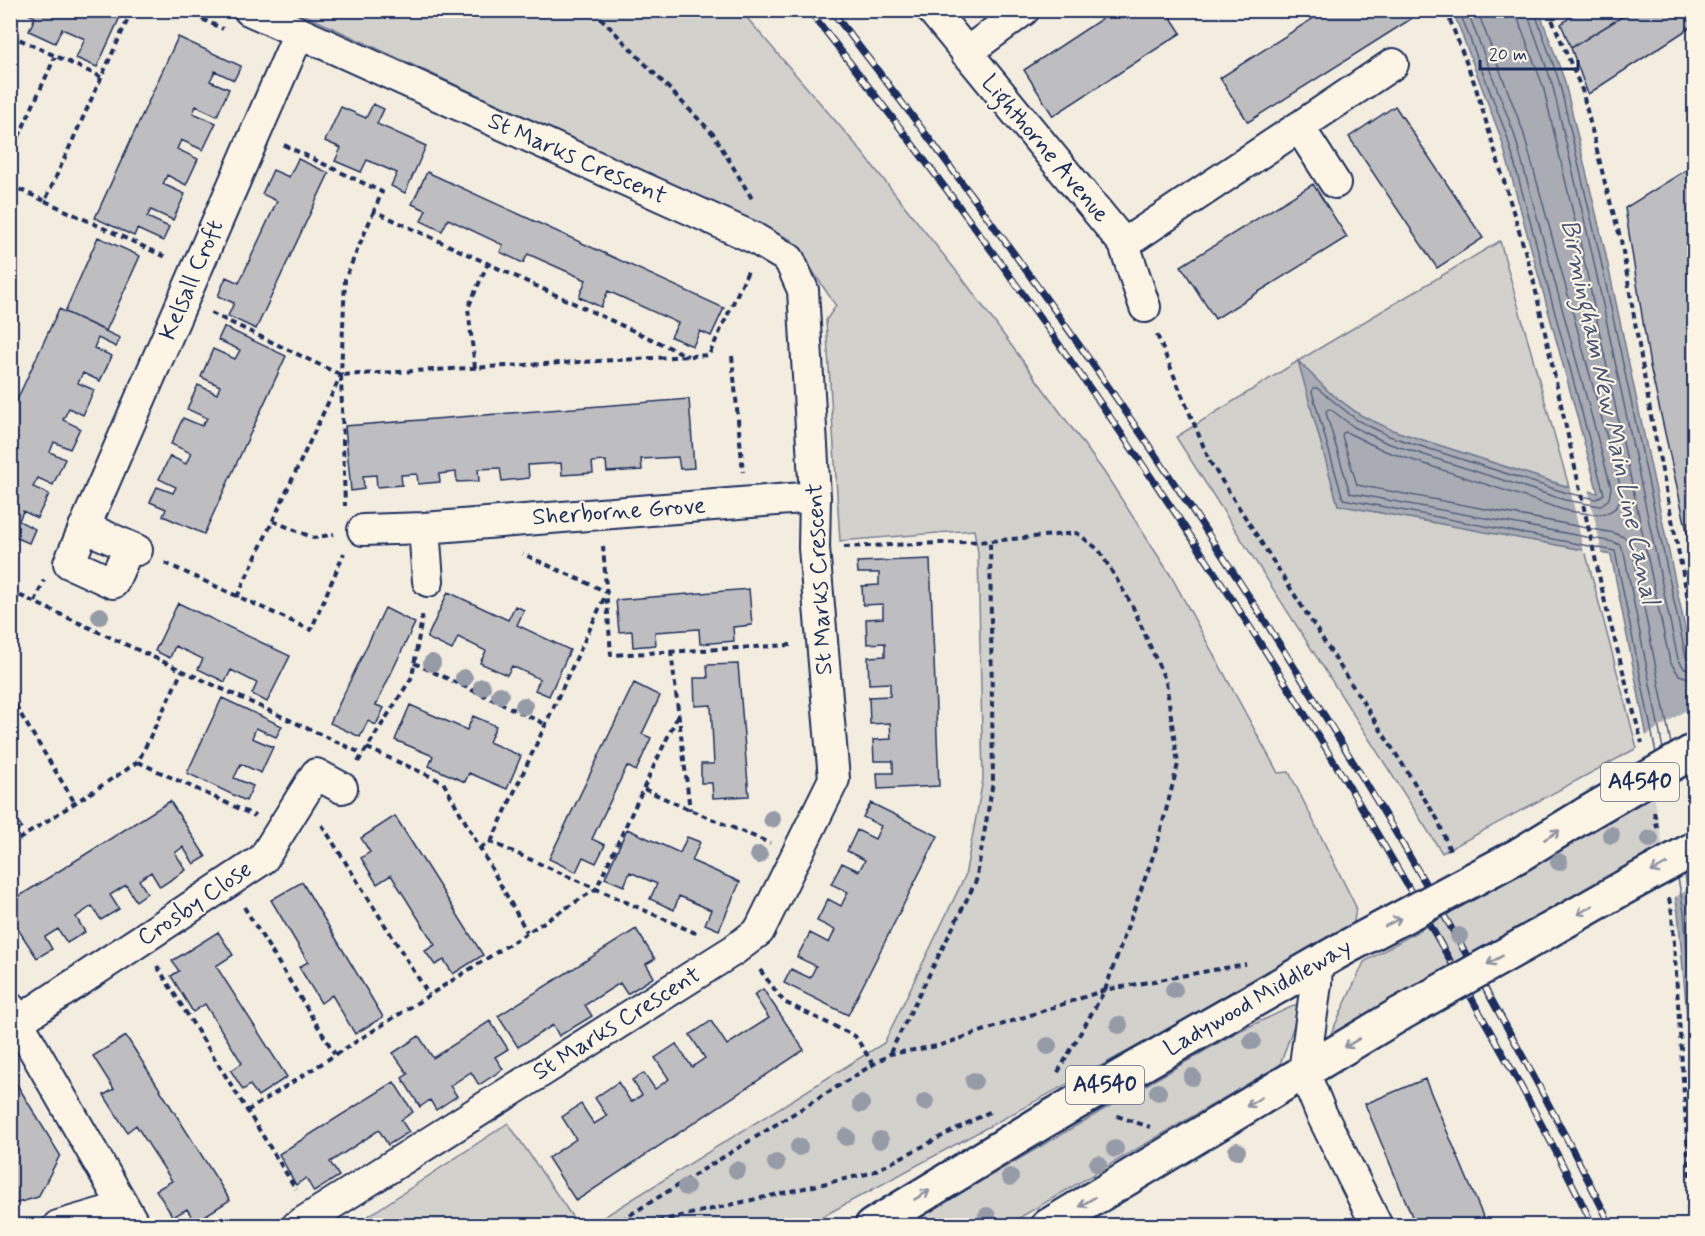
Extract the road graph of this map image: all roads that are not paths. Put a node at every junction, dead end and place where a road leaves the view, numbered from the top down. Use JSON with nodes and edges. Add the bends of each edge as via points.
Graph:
{"nodes":[{"id":1,"x":249,"y":10,"type":"edge"},
{"id":2,"x":932,"y":10,"type":"edge"},
{"id":3,"x":1024,"y":10,"type":"edge"},
{"id":4,"x":299,"y":33,"type":"junction"},
{"id":5,"x":966,"y":53,"type":"junction"},
{"id":6,"x":1393,"y":64,"type":"dead end"},
{"id":7,"x":1299,"y":127,"type":"junction"},
{"id":8,"x":1335,"y":183,"type":"dead end"},
{"id":9,"x":1124,"y":244,"type":"junction"},
{"id":10,"x":1145,"y":307,"type":"road end"},
{"id":11,"x":815,"y":497,"type":"junction"},
{"id":12,"x":84,"y":527,"type":"junction"},
{"id":13,"x":424,"y":528,"type":"junction"},
{"id":14,"x":358,"y":531,"type":"road end"},
{"id":15,"x":428,"y":581,"type":"road end"},
{"id":16,"x":1695,"y":751,"type":"edge"},
{"id":17,"x":342,"y":788,"type":"road end"},
{"id":18,"x":1695,"y":849,"type":"edge"},
{"id":19,"x":1329,"y":956,"type":"junction"},
{"id":20,"x":15,"y":1015,"type":"edge"},
{"id":21,"x":1304,"y":1071,"type":"junction"},
{"id":22,"x":129,"y":1216,"type":"edge"},
{"id":23,"x":305,"y":1220,"type":"edge"},
{"id":24,"x":58,"y":1226,"type":"edge"},
{"id":25,"x":872,"y":1226,"type":"edge"},
{"id":26,"x":1048,"y":1226,"type":"edge"},
{"id":27,"x":1377,"y":1226,"type":"edge"}],
"edges":[{"from":1,"to":4,"type":"street","name":"St Marks Crescent"},
{"from":2,"to":5,"type":"street","name":"Lighthorne Avenue"},
{"from":3,"to":5,"type":"street","name":"Lighthorne Avenue"},
{"from":4,"to":11,"type":"street","name":"St Marks Crescent","via":[[761,242],[789,259],[803,290]]},
{"from":4,"to":12,"type":"street","name":"Kelsall Croft"},
{"from":5,"to":9,"type":"street","name":"Lighthorne Avenue"},
{"from":6,"to":7,"type":"street","name":"Lighthorne Avenue"},
{"from":7,"to":8,"type":"street"},
{"from":7,"to":9,"type":"street","name":"Lighthorne Avenue"},
{"from":9,"to":10,"type":"street","name":"Lighthorne Avenue"},
{"from":11,"to":13,"type":"street","name":"Sherborne Grove"},
{"from":11,"to":23,"type":"street","name":"St Marks Crescent","via":[[814,548],[834,779],[759,931]]},
{"from":12,"to":12,"type":"street","name":"Kelsall Croft","via":[[69,563],[113,583],[133,548]]},
{"from":13,"to":14,"type":"street","name":"Sherborne Grove"},
{"from":13,"to":15,"type":"street"},
{"from":19,"to":16,"type":"highway","name":"Ladywood Middleway","number":"A4540","one_way":true,"bridge":true,"via":[[1519,855]]},
{"from":17,"to":20,"type":"street","name":"Crosby Close","via":[[316,774],[263,859],[141,940]]},
{"from":18,"to":21,"type":"highway","one_way":true,"bridge":true},
{"from":19,"to":21,"type":"street","via":[[1316,984]]},
{"from":25,"to":19,"type":"highway","name":"Ladywood Middleway","number":"A4540","one_way":true},
{"from":20,"to":22,"type":"street"},
{"from":21,"to":26,"type":"highway","one_way":true},
{"from":21,"to":27,"type":"street"},
{"from":22,"to":24,"type":"street"}]}
